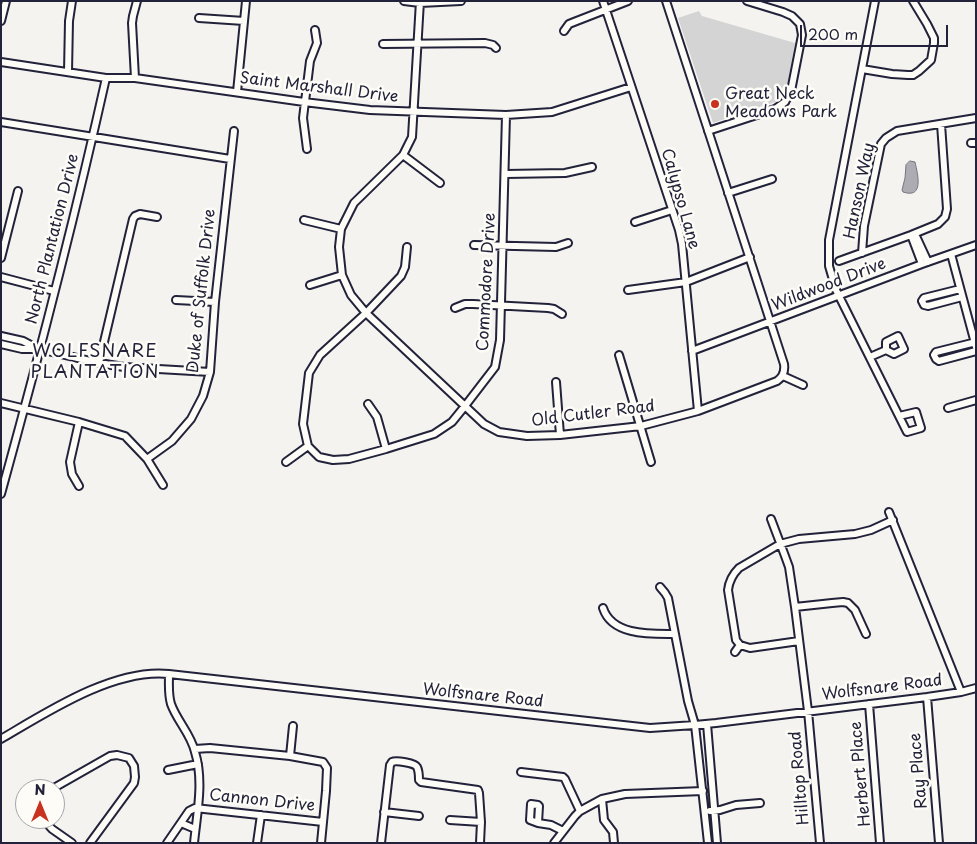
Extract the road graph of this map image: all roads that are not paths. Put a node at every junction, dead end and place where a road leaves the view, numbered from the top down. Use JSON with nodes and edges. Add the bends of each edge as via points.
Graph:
{"nodes":[{"id":1,"x":6,"y":1,"type":"edge"},
{"id":2,"x":72,"y":1,"type":"edge"},
{"id":3,"x":138,"y":1,"type":"edge"},
{"id":4,"x":246,"y":1,"type":"edge"},
{"id":5,"x":404,"y":1,"type":"edge"},
{"id":6,"x":461,"y":1,"type":"edge"},
{"id":7,"x":603,"y":1,"type":"edge"},
{"id":8,"x":628,"y":1,"type":"edge"},
{"id":9,"x":666,"y":1,"type":"edge"},
{"id":10,"x":747,"y":1,"type":"edge"},
{"id":11,"x":875,"y":1,"type":"edge"},
{"id":12,"x":913,"y":1,"type":"edge"},
{"id":13,"x":420,"y":2,"type":"edge"},
{"id":14,"x":605,"y":9,"type":"junction"},
{"id":15,"x":199,"y":18,"type":"dead end"},
{"id":16,"x":244,"y":21,"type":"junction"},
{"id":17,"x":1,"y":22,"type":"edge"},
{"id":18,"x":315,"y":30,"type":"dead end"},
{"id":19,"x":564,"y":31,"type":"dead end"},
{"id":20,"x":418,"y":43,"type":"junction"},
{"id":21,"x":383,"y":44,"type":"dead end"},
{"id":22,"x":496,"y":48,"type":"dead end"},
{"id":23,"x":1,"y":62,"type":"edge"},
{"id":24,"x":862,"y":69,"type":"junction"},
{"id":25,"x":68,"y":72,"type":"junction"},
{"id":26,"x":106,"y":78,"type":"junction"},
{"id":27,"x":135,"y":78,"type":"junction"},
{"id":28,"x":631,"y":87,"type":"junction"},
{"id":29,"x":237,"y":92,"type":"junction"},
{"id":30,"x":304,"y":102,"type":"junction"},
{"id":31,"x":414,"y":112,"type":"junction"},
{"id":32,"x":506,"y":116,"type":"junction"},
{"id":33,"x":976,"y":118,"type":"edge"},
{"id":34,"x":1,"y":122,"type":"edge"},
{"id":35,"x":940,"y":124,"type":"junction"},
{"id":36,"x":234,"y":131,"type":"dead end"},
{"id":37,"x":708,"y":131,"type":"junction"},
{"id":38,"x":93,"y":136,"type":"junction"},
{"id":39,"x":306,"y":149,"type":"dead end"},
{"id":40,"x":403,"y":155,"type":"junction"},
{"id":41,"x":230,"y":159,"type":"junction"},
{"id":42,"x":592,"y":168,"type":"dead end"},
{"id":43,"x":506,"y":174,"type":"junction"},
{"id":44,"x":772,"y":179,"type":"dead end"},
{"id":45,"x":440,"y":183,"type":"dead end"},
{"id":46,"x":18,"y":191,"type":"dead end"},
{"id":47,"x":728,"y":193,"type":"junction"},
{"id":48,"x":672,"y":210,"type":"junction"},
{"id":49,"x":156,"y":217,"type":"dead end"},
{"id":50,"x":304,"y":220,"type":"dead end"},
{"id":51,"x":635,"y":222,"type":"dead end"},
{"id":52,"x":341,"y":229,"type":"junction"},
{"id":53,"x":913,"y":234,"type":"junction"},
{"id":54,"x":568,"y":243,"type":"dead end"},
{"id":55,"x":474,"y":245,"type":"dead end"},
{"id":56,"x":976,"y":245,"type":"edge"},
{"id":57,"x":503,"y":246,"type":"junction"},
{"id":58,"x":407,"y":247,"type":"dead end"},
{"id":59,"x":862,"y":253,"type":"junction"},
{"id":60,"x":952,"y":254,"type":"junction"},
{"id":61,"x":750,"y":257,"type":"junction"},
{"id":62,"x":1,"y":258,"type":"edge"},
{"id":63,"x":839,"y":261,"type":"dead end"},
{"id":64,"x":925,"y":263,"type":"junction"},
{"id":65,"x":342,"y":275,"type":"junction"},
{"id":66,"x":1,"y":277,"type":"edge"},
{"id":67,"x":686,"y":282,"type":"junction"},
{"id":68,"x":310,"y":284,"type":"dead end"},
{"id":69,"x":960,"y":289,"type":"junction"},
{"id":70,"x":628,"y":290,"type":"dead end"},
{"id":71,"x":54,"y":291,"type":"junction"},
{"id":72,"x":839,"y":297,"type":"junction"},
{"id":73,"x":962,"y":297,"type":"junction"},
{"id":74,"x":176,"y":300,"type":"dead end"},
{"id":75,"x":215,"y":302,"type":"junction"},
{"id":76,"x":501,"y":305,"type":"junction"},
{"id":77,"x":455,"y":308,"type":"dead end"},
{"id":78,"x":366,"y":313,"type":"junction"},
{"id":79,"x":562,"y":314,"type":"dead end"},
{"id":80,"x":770,"y":322,"type":"junction"},
{"id":81,"x":1,"y":336,"type":"edge"},
{"id":82,"x":1,"y":344,"type":"edge"},
{"id":83,"x":975,"y":344,"type":"edge"},
{"id":84,"x":40,"y":350,"type":"junction"},
{"id":85,"x":886,"y":350,"type":"dead end"},
{"id":86,"x":692,"y":351,"type":"junction"},
{"id":87,"x":976,"y":351,"type":"edge"},
{"id":88,"x":619,"y":356,"type":"dead end"},
{"id":89,"x":870,"y":357,"type":"junction"},
{"id":90,"x":99,"y":363,"type":"junction"},
{"id":91,"x":210,"y":372,"type":"junction"},
{"id":92,"x":782,"y":376,"type":"junction"},
{"id":93,"x":556,"y":382,"type":"dead end"},
{"id":94,"x":803,"y":385,"type":"dead end"},
{"id":95,"x":976,"y":400,"type":"edge"},
{"id":96,"x":1,"y":403,"type":"edge"},
{"id":97,"x":368,"y":404,"type":"dead end"},
{"id":98,"x":465,"y":406,"type":"junction"},
{"id":99,"x":25,"y":408,"type":"junction"},
{"id":100,"x":948,"y":408,"type":"dead end"},
{"id":101,"x":698,"y":410,"type":"junction"},
{"id":102,"x":899,"y":416,"type":"dead end"},
{"id":103,"x":79,"y":422,"type":"junction"},
{"id":104,"x":641,"y":426,"type":"junction"},
{"id":105,"x":560,"y":435,"type":"junction"},
{"id":106,"x":308,"y":446,"type":"junction"},
{"id":107,"x":386,"y":449,"type":"junction"},
{"id":108,"x":147,"y":459,"type":"junction"},
{"id":109,"x":286,"y":462,"type":"dead end"},
{"id":110,"x":651,"y":462,"type":"dead end"},
{"id":111,"x":163,"y":485,"type":"dead end"},
{"id":112,"x":79,"y":486,"type":"dead end"},
{"id":113,"x":1,"y":494,"type":"edge"},
{"id":114,"x":889,"y":512,"type":"dead end"},
{"id":115,"x":771,"y":519,"type":"dead end"},
{"id":116,"x":893,"y":520,"type":"junction"},
{"id":117,"x":780,"y":544,"type":"junction"},
{"id":118,"x":660,"y":587,"type":"dead end"},
{"id":119,"x":795,"y":607,"type":"junction"},
{"id":120,"x":603,"y":608,"type":"dead end"},
{"id":121,"x":675,"y":634,"type":"junction"},
{"id":122,"x":866,"y":634,"type":"dead end"},
{"id":123,"x":799,"y":642,"type":"junction"},
{"id":124,"x":740,"y":645,"type":"junction"},
{"id":125,"x":735,"y":652,"type":"dead end"},
{"id":126,"x":169,"y":674,"type":"junction"},
{"id":127,"x":976,"y":688,"type":"edge"},
{"id":128,"x":961,"y":692,"type":"junction"},
{"id":129,"x":927,"y":697,"type":"junction"},
{"id":130,"x":869,"y":704,"type":"junction"},
{"id":131,"x":808,"y":711,"type":"junction"},
{"id":132,"x":707,"y":724,"type":"junction"},
{"id":133,"x":695,"y":725,"type":"junction"},
{"id":134,"x":293,"y":726,"type":"dead end"},
{"id":135,"x":1,"y":739,"type":"edge"},
{"id":136,"x":195,"y":749,"type":"junction"},
{"id":137,"x":290,"y":756,"type":"junction"},
{"id":138,"x":198,"y":764,"type":"junction"},
{"id":139,"x":168,"y":770,"type":"dead end"},
{"id":140,"x":521,"y":772,"type":"dead end"},
{"id":141,"x":65,"y":782,"type":"edge"},
{"id":142,"x":712,"y":784,"type":"junction"},
{"id":143,"x":703,"y":788,"type":"junction"},
{"id":144,"x":602,"y":799,"type":"junction"},
{"id":145,"x":760,"y":803,"type":"dead end"},
{"id":146,"x":198,"y":808,"type":"junction"},
{"id":147,"x":580,"y":811,"type":"junction"},
{"id":148,"x":714,"y":811,"type":"junction"},
{"id":149,"x":384,"y":812,"type":"junction"},
{"id":150,"x":705,"y":812,"type":"junction"},
{"id":151,"x":260,"y":815,"type":"junction"},
{"id":152,"x":419,"y":816,"type":"dead end"},
{"id":153,"x":450,"y":820,"type":"dead end"},
{"id":154,"x":323,"y":822,"type":"junction"},
{"id":155,"x":481,"y":822,"type":"junction"},
{"id":156,"x":181,"y":823,"type":"junction"},
{"id":157,"x":538,"y":823,"type":"dead end"},
{"id":158,"x":52,"y":829,"type":"edge"},
{"id":159,"x":195,"y":829,"type":"junction"},
{"id":160,"x":563,"y":831,"type":"junction"},
{"id":161,"x":72,"y":843,"type":"edge"},
{"id":162,"x":90,"y":843,"type":"edge"},
{"id":163,"x":167,"y":843,"type":"edge"},
{"id":164,"x":194,"y":843,"type":"edge"},
{"id":165,"x":257,"y":843,"type":"edge"},
{"id":166,"x":321,"y":843,"type":"edge"},
{"id":167,"x":381,"y":843,"type":"edge"},
{"id":168,"x":480,"y":843,"type":"edge"},
{"id":169,"x":554,"y":843,"type":"edge"},
{"id":170,"x":614,"y":843,"type":"edge"},
{"id":171,"x":708,"y":843,"type":"edge"},
{"id":172,"x":717,"y":843,"type":"edge"},
{"id":173,"x":820,"y":843,"type":"edge"},
{"id":174,"x":880,"y":843,"type":"edge"},
{"id":175,"x":939,"y":843,"type":"edge"}],
"edges":[{"from":1,"to":17,"type":"street"},
{"from":2,"to":25,"type":"street","via":[[68,20]]},
{"from":3,"to":27,"type":"street","via":[[132,16]]},
{"from":4,"to":16,"type":"street"},
{"from":5,"to":13,"type":"street"},
{"from":6,"to":13,"type":"street"},
{"from":7,"to":14,"type":"street","name":"Calypso Lane"},
{"from":8,"to":14,"type":"street"},
{"from":9,"to":37,"type":"street"},
{"from":10,"to":37,"type":"street","via":[[783,12],[800,24],[802,35],[792,91],[776,109]]},
{"from":11,"to":24,"type":"street"},
{"from":12,"to":24,"type":"street","via":[[934,38],[931,60],[908,76]]},
{"from":13,"to":20,"type":"street","name":"Old Cutler Road"},
{"from":14,"to":19,"type":"street","via":[[569,24]]},
{"from":14,"to":28,"type":"street","name":"Calypso Lane"},
{"from":15,"to":16,"type":"street"},
{"from":16,"to":29,"type":"street"},
{"from":18,"to":30,"type":"street","via":[[317,43],[310,61]]},
{"from":20,"to":21,"type":"street"},
{"from":20,"to":22,"type":"street","via":[[489,43]]},
{"from":20,"to":31,"type":"street","name":"Old Cutler Road"},
{"from":23,"to":25,"type":"street","name":"Saint Marshall Drive"},
{"from":24,"to":72,"type":"street","via":[[829,240],[829,266]]},
{"from":25,"to":26,"type":"street","name":"Saint Marshall Drive"},
{"from":26,"to":27,"type":"street","name":"Saint Marshall Drive"},
{"from":26,"to":38,"type":"street","name":"North Plantation Drive"},
{"from":27,"to":29,"type":"street","name":"Saint Marshall Drive"},
{"from":28,"to":32,"type":"street","name":"Saint Marshall Drive","via":[[552,112]]},
{"from":28,"to":48,"type":"street","name":"Calypso Lane"},
{"from":29,"to":30,"type":"street","name":"Saint Marshall Drive"},
{"from":30,"to":31,"type":"street","name":"Saint Marshall Drive"},
{"from":30,"to":39,"type":"street","via":[[302,118]]},
{"from":31,"to":32,"type":"street","name":"Saint Marshall Drive"},
{"from":31,"to":40,"type":"street","name":"Old Cutler Road","via":[[412,137]]},
{"from":32,"to":43,"type":"street","name":"Commodore Drive"},
{"from":33,"to":35,"type":"street","name":"Hanson Way"},
{"from":34,"to":38,"type":"street"},
{"from":35,"to":53,"type":"street","via":[[947,209],[938,224]]},
{"from":35,"to":59,"type":"street","name":"Hanson Way","via":[[897,131],[881,144],[864,226]]},
{"from":36,"to":41,"type":"street","name":"Duke of Suffolk Drive"},
{"from":37,"to":47,"type":"street"},
{"from":38,"to":41,"type":"street"},
{"from":38,"to":71,"type":"street","name":"North Plantation Drive"},
{"from":40,"to":45,"type":"street"},
{"from":40,"to":52,"type":"street","name":"Old Cutler Road","via":[[354,202]]},
{"from":41,"to":75,"type":"street","name":"Duke of Suffolk Drive"},
{"from":42,"to":43,"type":"street","via":[[565,173]]},
{"from":43,"to":57,"type":"street","name":"Commodore Drive"},
{"from":44,"to":47,"type":"street"},
{"from":46,"to":62,"type":"street"},
{"from":47,"to":61,"type":"street"},
{"from":48,"to":51,"type":"street"},
{"from":48,"to":67,"type":"street","name":"Calypso Lane","via":[[682,244]]},
{"from":49,"to":90,"type":"street","via":[[140,214],[133,219]]},
{"from":50,"to":52,"type":"street"},
{"from":52,"to":65,"type":"street","name":"Old Cutler Road"},
{"from":53,"to":59,"type":"street"},
{"from":53,"to":64,"type":"street"},
{"from":54,"to":57,"type":"street","via":[[556,247]]},
{"from":55,"to":57,"type":"street"},
{"from":56,"to":60,"type":"street","name":"Wildwood Drive"},
{"from":57,"to":76,"type":"street","name":"Commodore Drive"},
{"from":58,"to":78,"type":"street","via":[[401,276]]},
{"from":59,"to":63,"type":"street"},
{"from":60,"to":64,"type":"street","name":"Wildwood Drive"},
{"from":60,"to":69,"type":"street"},
{"from":61,"to":67,"type":"street"},
{"from":61,"to":80,"type":"street"},
{"from":64,"to":72,"type":"street","name":"Wildwood Drive"},
{"from":65,"to":68,"type":"street"},
{"from":65,"to":78,"type":"street","name":"Old Cutler Road","via":[[351,295]]},
{"from":66,"to":71,"type":"street"},
{"from":67,"to":70,"type":"street"},
{"from":67,"to":86,"type":"street","name":"Calypso Lane"},
{"from":69,"to":73,"type":"street"},
{"from":69,"to":73,"type":"street","via":[[922,301],[928,306]]},
{"from":71,"to":84,"type":"street","name":"North Plantation Drive"},
{"from":72,"to":80,"type":"street","name":"Wildwood Drive"},
{"from":72,"to":89,"type":"street"},
{"from":73,"to":83,"type":"street"},
{"from":74,"to":75,"type":"street"},
{"from":75,"to":91,"type":"street","name":"Duke of Suffolk Drive"},
{"from":76,"to":77,"type":"street","via":[[465,304]]},
{"from":76,"to":79,"type":"street","via":[[548,308]]},
{"from":76,"to":98,"type":"street","name":"Commodore Drive","via":[[500,340],[494,367]]},
{"from":78,"to":98,"type":"street","name":"Old Cutler Road"},
{"from":78,"to":106,"type":"street","via":[[320,355],[309,373],[303,424]]},
{"from":80,"to":86,"type":"street","name":"Wildwood Drive"},
{"from":80,"to":92,"type":"street","via":[[784,364]]},
{"from":81,"to":84,"type":"street","via":[[23,341]]},
{"from":82,"to":84,"type":"street"},
{"from":83,"to":87,"type":"street","via":[[936,352],[935,358],[940,361]]},
{"from":84,"to":90,"type":"street"},
{"from":84,"to":99,"type":"street","name":"North Plantation Drive"},
{"from":85,"to":89,"type":"street"},
{"from":86,"to":101,"type":"street","name":"Calypso Lane"},
{"from":88,"to":104,"type":"street"},
{"from":89,"to":102,"type":"street"},
{"from":90,"to":91,"type":"street"},
{"from":91,"to":108,"type":"street","name":"Duke of Suffolk Drive","via":[[203,396],[191,419],[172,441]]},
{"from":92,"to":94,"type":"street"},
{"from":92,"to":101,"type":"street","name":"Old Cutler Road","via":[[777,381]]},
{"from":93,"to":105,"type":"street"},
{"from":95,"to":100,"type":"street"},
{"from":96,"to":99,"type":"street"},
{"from":97,"to":107,"type":"street","via":[[377,418]]},
{"from":98,"to":105,"type":"street","name":"Old Cutler Road","via":[[484,424],[500,432],[527,436]]},
{"from":98,"to":107,"type":"street","name":"Commodore Drive","via":[[452,422],[434,434]]},
{"from":99,"to":103,"type":"street"},
{"from":99,"to":113,"type":"street","name":"North Plantation Drive"},
{"from":101,"to":104,"type":"street","name":"Old Cutler Road"},
{"from":103,"to":108,"type":"street","via":[[125,436]]},
{"from":103,"to":112,"type":"street","via":[[70,462]]},
{"from":104,"to":105,"type":"street","name":"Old Cutler Road"},
{"from":104,"to":110,"type":"street"},
{"from":106,"to":107,"type":"street","name":"Commodore Drive","via":[[319,457],[333,460]]},
{"from":106,"to":109,"type":"street"},
{"from":108,"to":111,"type":"street"},
{"from":114,"to":116,"type":"street"},
{"from":115,"to":117,"type":"street","name":"Hilltop Road"},
{"from":116,"to":117,"type":"street","via":[[855,534]]},
{"from":116,"to":128,"type":"street"},
{"from":117,"to":119,"type":"street","name":"Hilltop Road"},
{"from":117,"to":124,"type":"street","via":[[739,568],[729,583],[732,620]]},
{"from":118,"to":121,"type":"street","via":[[668,598]]},
{"from":119,"to":122,"type":"street","via":[[848,603],[855,610]]},
{"from":119,"to":123,"type":"street","name":"Hilltop Road"},
{"from":120,"to":121,"type":"street","via":[[606,616],[620,628]]},
{"from":121,"to":133,"type":"street"},
{"from":123,"to":124,"type":"street","via":[[750,648]]},
{"from":123,"to":131,"type":"street","name":"Hilltop Road"},
{"from":124,"to":125,"type":"street"},
{"from":126,"to":133,"type":"street","name":"Wolfsnare Road","via":[[650,728]]},
{"from":126,"to":135,"type":"street","name":"Wolfsnare Road","via":[[141,674],[100,686]]},
{"from":126,"to":136,"type":"street","via":[[171,705]]},
{"from":127,"to":128,"type":"street","name":"Wolfsnare Road"},
{"from":128,"to":129,"type":"street","name":"Wolfsnare Road"},
{"from":129,"to":130,"type":"street","name":"Wolfsnare Road"},
{"from":129,"to":175,"type":"street","name":"Ray Place"},
{"from":130,"to":131,"type":"street","name":"Wolfsnare Road"},
{"from":130,"to":174,"type":"street","name":"Herbert Place"},
{"from":131,"to":132,"type":"street","name":"Wolfsnare Road"},
{"from":131,"to":173,"type":"street","name":"Hilltop Road"},
{"from":132,"to":133,"type":"street","name":"Wolfsnare Road"},
{"from":132,"to":142,"type":"street"},
{"from":133,"to":143,"type":"street"},
{"from":134,"to":137,"type":"street"},
{"from":136,"to":137,"type":"street"},
{"from":136,"to":138,"type":"street"},
{"from":137,"to":154,"type":"street","via":[[326,765]]},
{"from":138,"to":139,"type":"street"},
{"from":138,"to":146,"type":"street"},
{"from":140,"to":147,"type":"street","via":[[563,777]]},
{"from":141,"to":162,"type":"street","via":[[110,756],[124,756],[135,770],[134,783]]},
{"from":142,"to":143,"type":"street"},
{"from":142,"to":148,"type":"street"},
{"from":143,"to":144,"type":"street","via":[[624,794]]},
{"from":143,"to":150,"type":"street"},
{"from":144,"to":147,"type":"street"},
{"from":144,"to":170,"type":"street","via":[[604,820],[613,832]]},
{"from":145,"to":148,"type":"street"},
{"from":146,"to":151,"type":"street","name":"Cannon Drive"},
{"from":146,"to":156,"type":"street","via":[[192,809]]},
{"from":146,"to":159,"type":"street"},
{"from":147,"to":160,"type":"street"},
{"from":148,"to":150,"type":"street"},
{"from":148,"to":172,"type":"street"},
{"from":149,"to":152,"type":"street"},
{"from":149,"to":155,"type":"street","via":[[390,766],[395,762],[416,766],[421,782],[478,790]]},
{"from":149,"to":167,"type":"street"},
{"from":150,"to":171,"type":"street"},
{"from":151,"to":154,"type":"street","name":"Cannon Drive"},
{"from":151,"to":165,"type":"street"},
{"from":153,"to":155,"type":"street"},
{"from":154,"to":166,"type":"street"},
{"from":155,"to":168,"type":"street"},
{"from":156,"to":159,"type":"street"},
{"from":156,"to":163,"type":"street"},
{"from":157,"to":160,"type":"street"},
{"from":158,"to":161,"type":"street"},
{"from":159,"to":164,"type":"street"},
{"from":160,"to":169,"type":"street"}]}
